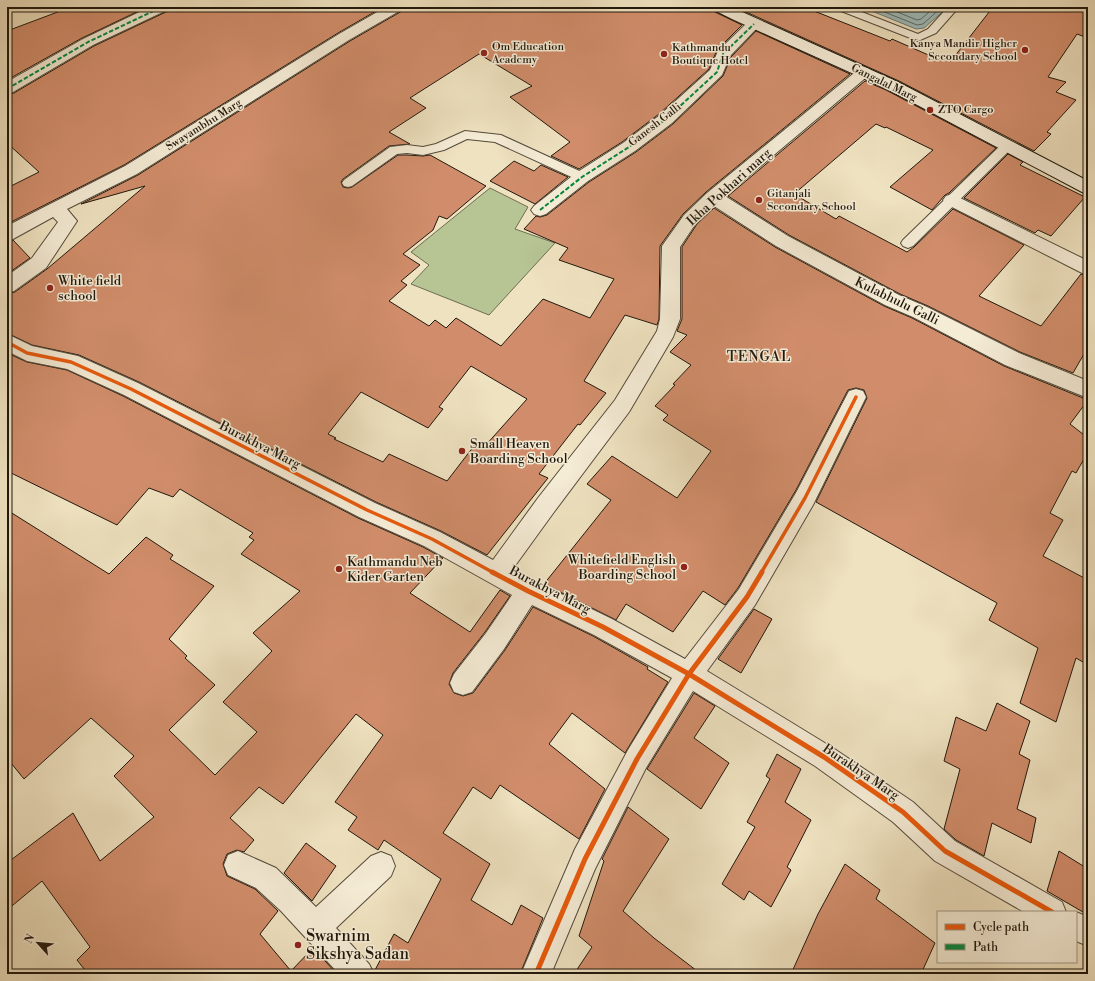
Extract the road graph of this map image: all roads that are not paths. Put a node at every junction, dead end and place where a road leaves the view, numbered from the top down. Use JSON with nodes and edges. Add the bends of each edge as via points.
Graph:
{"nodes":[{"id":1,"x":162,"y":7,"type":"edge"},
{"id":2,"x":396,"y":7,"type":"edge"},
{"id":3,"x":720,"y":7,"type":"edge"},
{"id":4,"x":840,"y":7,"type":"edge"},
{"id":5,"x":954,"y":7,"type":"edge"},
{"id":6,"x":754,"y":24,"type":"junction"},
{"id":7,"x":864,"y":72,"type":"junction"},
{"id":8,"x":7,"y":89,"type":"edge"},
{"id":9,"x":1008,"y":145,"type":"junction"},
{"id":10,"x":582,"y":177,"type":"junction"},
{"id":11,"x":348,"y":183,"type":"dead end"},
{"id":12,"x":1088,"y":188,"type":"edge"},
{"id":13,"x":713,"y":197,"type":"junction"},
{"id":14,"x":952,"y":200,"type":"junction"},
{"id":15,"x":55,"y":208,"type":"junction"},
{"id":16,"x":540,"y":210,"type":"dead end"},
{"id":17,"x":7,"y":234,"type":"edge"},
{"id":18,"x":908,"y":243,"type":"dead end"},
{"id":19,"x":1088,"y":269,"type":"edge"},
{"id":20,"x":7,"y":286,"type":"edge"},
{"id":21,"x":7,"y":342,"type":"edge"},
{"id":22,"x":1088,"y":390,"type":"edge"},
{"id":23,"x":856,"y":397,"type":"dead end"},
{"id":24,"x":496,"y":574,"type":"junction"},
{"id":25,"x":528,"y":591,"type":"junction"},
{"id":26,"x":689,"y":674,"type":"junction"},
{"id":27,"x":463,"y":683,"type":"dead end"},
{"id":28,"x":238,"y":865,"type":"dead end"},
{"id":29,"x":381,"y":866,"type":"dead end"},
{"id":30,"x":1050,"y":911,"type":"edge"},
{"id":31,"x":1077,"y":926,"type":"edge"},
{"id":32,"x":315,"y":927,"type":"junction"},
{"id":33,"x":1088,"y":932,"type":"edge"},
{"id":34,"x":359,"y":974,"type":"edge"},
{"id":35,"x":536,"y":974,"type":"edge"}],
"edges":[{"from":1,"to":8,"type":"street","via":[[88,42]]},
{"from":2,"to":15,"type":"street","name":"Swayambhu Marg","via":[[131,170]]},
{"from":3,"to":6,"type":"street","name":"Gangalal Marg"},
{"from":4,"to":5,"type":"lane","via":[[918,38],[932,31]]},
{"from":6,"to":7,"type":"street","name":"Gangalal Marg"},
{"from":6,"to":10,"type":"street","name":"Ganesh Galli","via":[[723,54],[717,72],[666,119],[629,147]]},
{"from":7,"to":9,"type":"street","name":"Gangalal Marg"},
{"from":7,"to":13,"type":"street","name":"Ikha Pokhari marg"},
{"from":9,"to":12,"type":"street","name":"Gangalal Marg"},
{"from":9,"to":14,"type":"lane"},
{"from":10,"to":11,"type":"lane","via":[[497,138],[465,135],[440,147],[423,151],[394,150]]},
{"from":10,"to":16,"type":"street","name":"Ganesh Galli"},
{"from":13,"to":22,"type":"street","name":"Kulabhulu Galli","via":[[782,240],[892,300],[1012,359]]},
{"from":13,"to":24,"type":"street","name":"Ikha Pokhari marg","via":[[690,219],[672,246],[670,319],[666,332],[622,406]]},
{"from":14,"to":18,"type":"lane"},
{"from":14,"to":19,"type":"street"},
{"from":15,"to":17,"type":"street","name":"Swayambhu Marg"},
{"from":15,"to":20,"type":"street","via":[[68,221],[39,263]]},
{"from":21,"to":24,"type":"street","name":"Burakhya Marg","via":[[27,353],[71,362],[131,389],[367,510],[432,539]]},
{"from":23,"to":26,"type":"street","via":[[806,498],[751,590]]},
{"from":24,"to":25,"type":"street","name":"Burakhya Marg"},
{"from":25,"to":26,"type":"street","name":"Burakhya Marg","via":[[603,627]]},
{"from":25,"to":27,"type":"street"},
{"from":26,"to":30,"type":"street","name":"Burakhya Marg","via":[[836,766],[903,812],[945,851]]},
{"from":26,"to":35,"type":"street","via":[[637,759],[585,858]]},
{"from":28,"to":32,"type":"street","via":[[266,878]]},
{"from":29,"to":32,"type":"street"},
{"from":31,"to":33,"type":"street"},
{"from":32,"to":34,"type":"street"}]}
